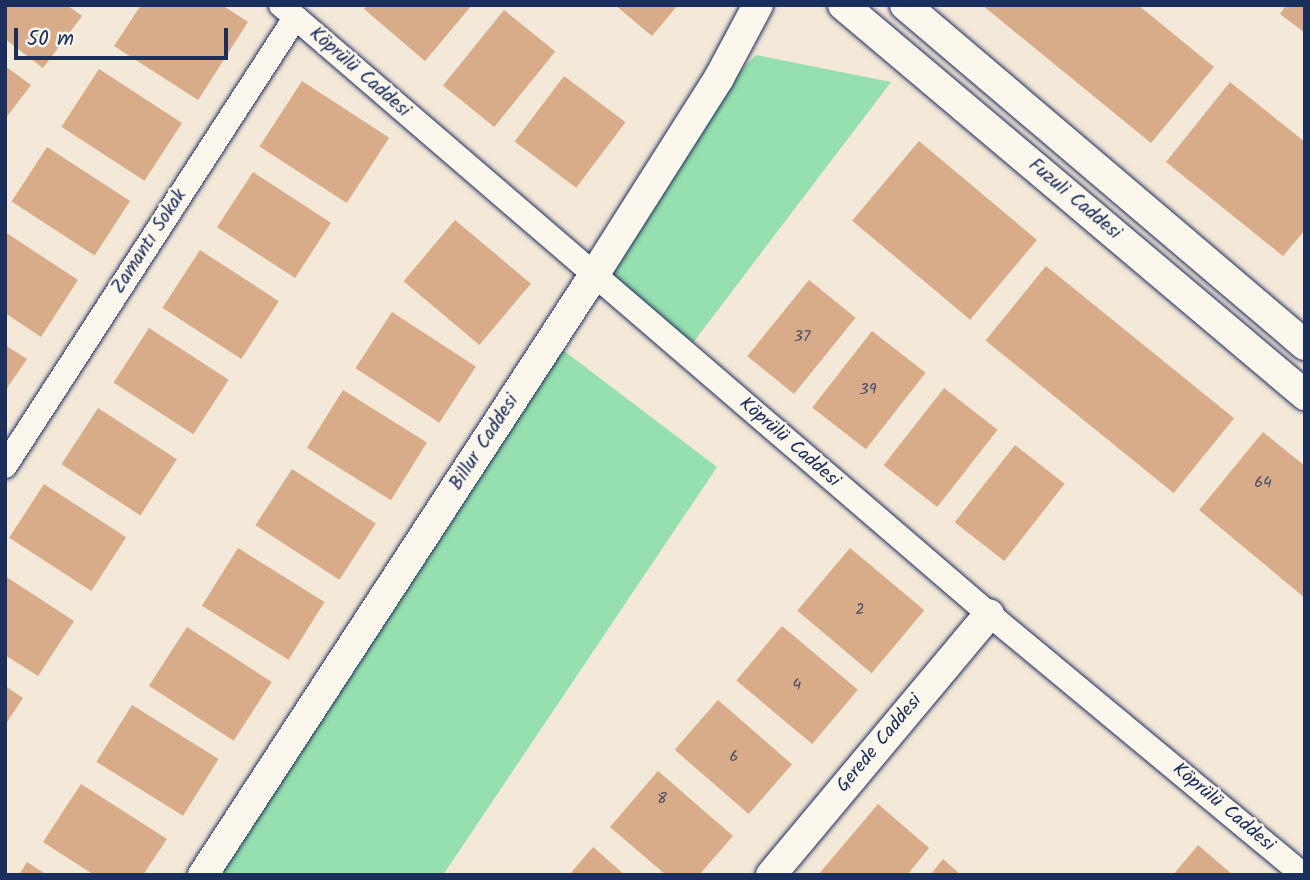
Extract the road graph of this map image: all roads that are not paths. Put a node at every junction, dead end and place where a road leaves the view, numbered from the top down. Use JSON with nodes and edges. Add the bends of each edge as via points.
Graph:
{"nodes":[{"id":1,"x":758,"y":5,"type":"edge"},
{"id":2,"x":843,"y":5,"type":"edge"},
{"id":3,"x":905,"y":5,"type":"edge"},
{"id":4,"x":288,"y":12,"type":"edge"},
{"id":5,"x":594,"y":275,"type":"junction"},
{"id":6,"x":1305,"y":345,"type":"edge"},
{"id":7,"x":1305,"y":395,"type":"edge"},
{"id":8,"x":5,"y":466,"type":"edge"},
{"id":9,"x":989,"y":614,"type":"junction"},
{"id":10,"x":203,"y":875,"type":"edge"},
{"id":11,"x":771,"y":875,"type":"edge"},
{"id":12,"x":1303,"y":875,"type":"edge"}],
"edges":[{"from":1,"to":5,"type":"street","name":"Billur Caddesi","via":[[719,78]]},
{"from":2,"to":7,"type":"street","name":"Fuzuli Caddesi"},
{"from":3,"to":6,"type":"street","name":"Fuzuli Caddesi"},
{"from":4,"to":5,"type":"street","name":"Köprülü Caddesi"},
{"from":4,"to":8,"type":"street","name":"Zamantı Sokak"},
{"from":5,"to":9,"type":"street","name":"Köprülü Caddesi"},
{"from":5,"to":10,"type":"street","name":"Billur Caddesi"},
{"from":9,"to":11,"type":"street","name":"Gerede Caddesi"},
{"from":9,"to":12,"type":"street","name":"Köprülü Caddesi"}]}
